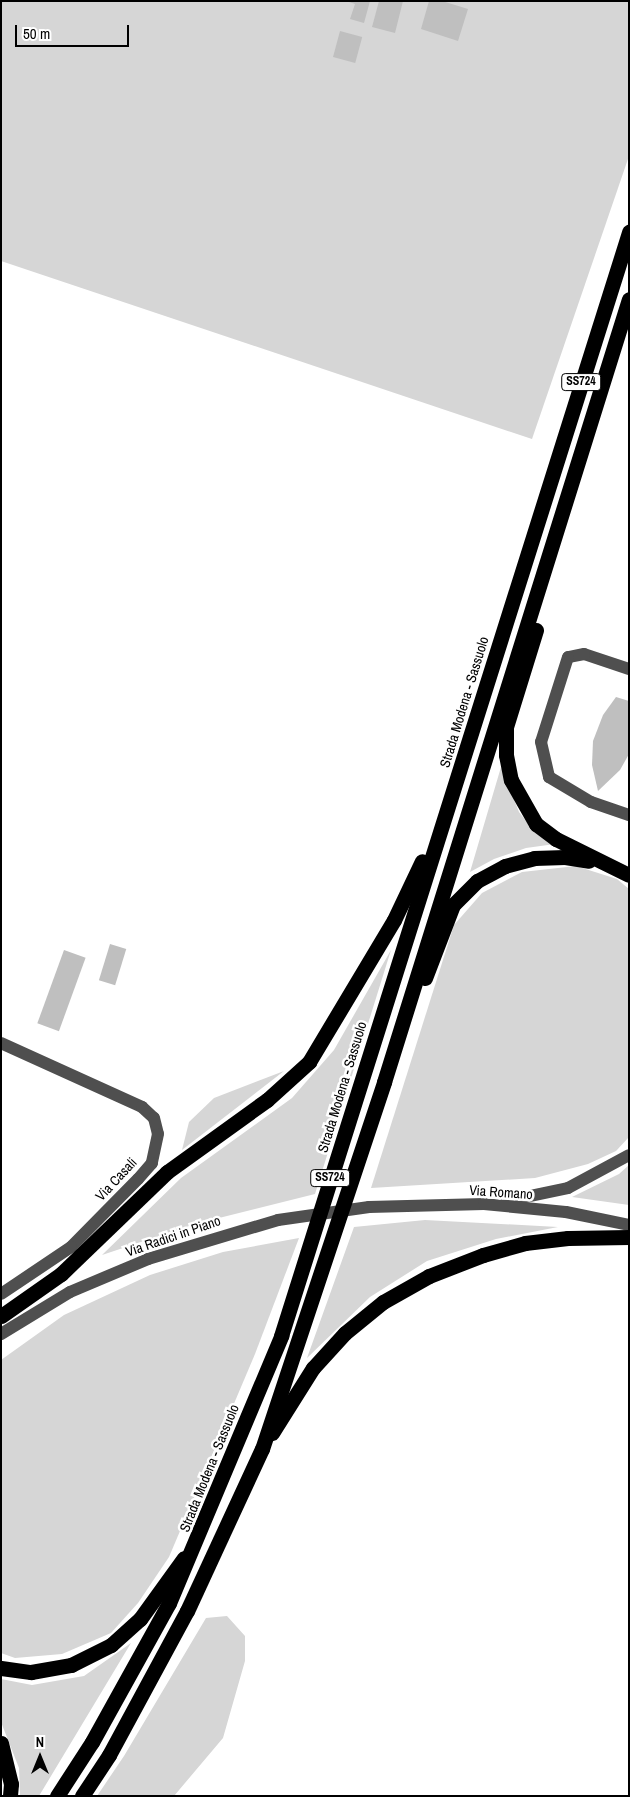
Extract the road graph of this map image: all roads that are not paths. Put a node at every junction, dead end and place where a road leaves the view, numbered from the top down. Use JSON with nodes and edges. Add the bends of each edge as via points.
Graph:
{"nodes":[{"id":1,"x":629,"y":232,"type":"edge"},
{"id":2,"x":629,"y":299,"type":"edge"},
{"id":3,"x":546,"y":563,"type":"junction"},
{"id":4,"x":629,"y":669,"type":"edge"},
{"id":5,"x":453,"y":794,"type":"junction"},
{"id":6,"x":629,"y":815,"type":"edge"},
{"id":7,"x":610,"y":864,"type":"junction"},
{"id":8,"x":629,"y":868,"type":"edge"},
{"id":9,"x":629,"y":875,"type":"edge"},
{"id":10,"x":1,"y":1043,"type":"edge"},
{"id":11,"x":384,"y":1082,"type":"junction"},
{"id":12,"x":629,"y":1155,"type":"edge"},
{"id":13,"x":484,"y":1204,"type":"junction"},
{"id":14,"x":369,"y":1207,"type":"joint"},
{"id":15,"x":625,"y":1223,"type":"edge"},
{"id":16,"x":629,"y":1237,"type":"edge"},
{"id":17,"x":1,"y":1294,"type":"edge"},
{"id":18,"x":1,"y":1316,"type":"edge"},
{"id":19,"x":1,"y":1334,"type":"edge"},
{"id":20,"x":262,"y":1449,"type":"junction"},
{"id":21,"x":196,"y":1544,"type":"junction"},
{"id":22,"x":1,"y":1668,"type":"edge"},
{"id":23,"x":1,"y":1743,"type":"edge"},
{"id":24,"x":10,"y":1796,"type":"edge"},
{"id":25,"x":57,"y":1796,"type":"edge"},
{"id":26,"x":82,"y":1796,"type":"edge"}],
"edges":[{"from":1,"to":5,"type":"highway","name":"Strada Modena - Sassuolo","number":"SS724"},
{"from":2,"to":3,"type":"highway","number":"SS724"},
{"from":3,"to":7,"type":"highway","via":[[550,584],[506,727],[510,780],[536,824],[556,839]]},
{"from":3,"to":11,"type":"highway","number":"SS724"},
{"from":4,"to":6,"type":"street","via":[[584,654],[568,657],[540,742],[549,778],[592,802]]},
{"from":5,"to":18,"type":"highway","via":[[394,920],[308,1062],[267,1100],[167,1172],[61,1274]]},
{"from":5,"to":21,"type":"highway","name":"Strada Modena - Sassuolo","number":"SS724","via":[[281,1336]]},
{"from":7,"to":8,"type":"highway"},
{"from":7,"to":9,"type":"highway"},
{"from":7,"to":11,"type":"highway","via":[[565,857],[534,858],[505,866],[478,881],[453,905]]},
{"from":10,"to":17,"type":"street","name":"Via Casali","via":[[142,1107],[154,1118],[158,1134],[152,1163],[138,1179],[71,1247]]},
{"from":11,"to":20,"type":"highway","number":"SS724"},
{"from":12,"to":13,"type":"street","via":[[568,1188],[531,1198]]},
{"from":13,"to":14,"type":"street","name":"Via Romano"},
{"from":13,"to":15,"type":"street","name":"Via Romano","via":[[566,1212]]},
{"from":14,"to":19,"type":"street","name":"Via Radici in Piano","via":[[278,1220],[148,1259],[70,1292]]},
{"from":16,"to":20,"type":"highway","via":[[568,1238],[525,1243],[482,1255],[429,1276],[383,1302],[345,1333],[313,1368]]},
{"from":20,"to":26,"type":"highway","number":"SS724","via":[[188,1611],[109,1755]]},
{"from":21,"to":22,"type":"highway","via":[[140,1620],[110,1645],[71,1665],[31,1672]]},
{"from":21,"to":25,"type":"highway","name":"Strada Modena - Sassuolo","number":"SS724","via":[[164,1611],[92,1742]]},
{"from":23,"to":24,"type":"highway","via":[[11,1784]]}]}
